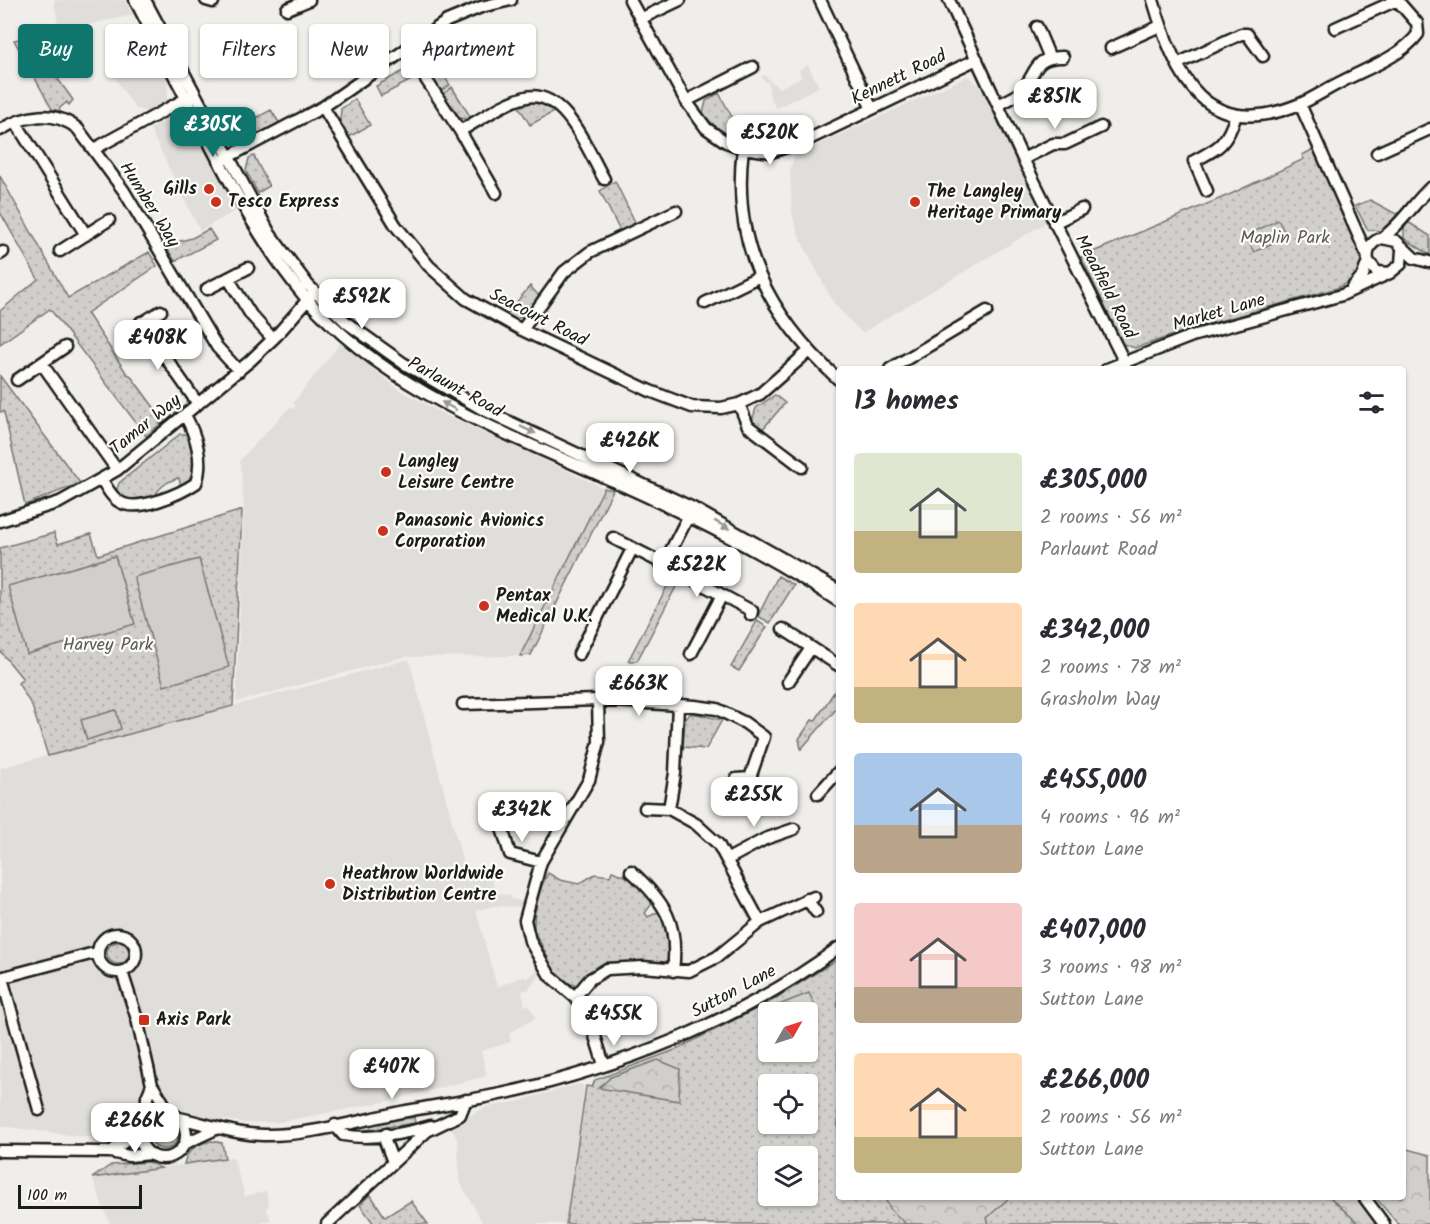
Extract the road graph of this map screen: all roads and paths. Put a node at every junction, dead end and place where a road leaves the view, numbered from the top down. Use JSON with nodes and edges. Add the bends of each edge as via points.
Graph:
{"nodes":[{"id":1,"x":309,"y":0,"type":"edge"},
{"id":2,"x":511,"y":0,"type":"edge"},
{"id":3,"x":630,"y":0,"type":"edge"},
{"id":4,"x":680,"y":0,"type":"edge"},
{"id":5,"x":820,"y":0,"type":"edge"},
{"id":6,"x":949,"y":0,"type":"edge"},
{"id":7,"x":1152,"y":0,"type":"edge"},
{"id":8,"x":142,"y":1,"type":"edge"},
{"id":9,"x":1401,"y":1,"type":"edge"},
{"id":10,"x":294,"y":4,"type":"edge"},
{"id":11,"x":640,"y":19,"type":"junction"},
{"id":12,"x":443,"y":24,"type":"edge"},
{"id":13,"x":1161,"y":26,"type":"junction"},
{"id":14,"x":1037,"y":27,"type":"dead end"},
{"id":15,"x":1335,"y":28,"type":"dead end"},
{"id":16,"x":1418,"y":34,"type":"junction"},
{"id":17,"x":1430,"y":39,"type":"edge"},
{"id":18,"x":1112,"y":48,"type":"dead end"},
{"id":19,"x":401,"y":53,"type":"edge"},
{"id":20,"x":1050,"y":56,"type":"junction"},
{"id":21,"x":1263,"y":56,"type":"dead end"},
{"id":22,"x":1063,"y":57,"type":"dead end"},
{"id":23,"x":977,"y":59,"type":"junction"},
{"id":24,"x":1179,"y":63,"type":"junction"},
{"id":25,"x":753,"y":67,"type":"dead end"},
{"id":26,"x":425,"y":78,"type":"edge"},
{"id":27,"x":191,"y":96,"type":"junction"},
{"id":28,"x":686,"y":101,"type":"junction"},
{"id":29,"x":1300,"y":104,"type":"junction"},
{"id":30,"x":998,"y":105,"type":"junction"},
{"id":31,"x":323,"y":108,"type":"junction"},
{"id":32,"x":872,"y":109,"type":"junction"},
{"id":33,"x":1236,"y":115,"type":"junction"},
{"id":34,"x":16,"y":123,"type":"junction"},
{"id":35,"x":1101,"y":127,"type":"dead end"},
{"id":36,"x":1430,"y":129,"type":"edge"},
{"id":37,"x":0,"y":130,"type":"edge"},
{"id":38,"x":460,"y":131,"type":"junction"},
{"id":39,"x":743,"y":148,"type":"junction"},
{"id":40,"x":94,"y":149,"type":"junction"},
{"id":41,"x":1377,"y":153,"type":"dead end"},
{"id":42,"x":1023,"y":159,"type":"junction"},
{"id":43,"x":224,"y":160,"type":"junction"},
{"id":44,"x":604,"y":178,"type":"dead end"},
{"id":45,"x":1430,"y":188,"type":"edge"},
{"id":46,"x":1207,"y":191,"type":"dead end"},
{"id":47,"x":496,"y":193,"type":"dead end"},
{"id":48,"x":1082,"y":209,"type":"dead end"},
{"id":49,"x":676,"y":211,"type":"dead end"},
{"id":50,"x":110,"y":220,"type":"dead end"},
{"id":51,"x":1054,"y":223,"type":"junction"},
{"id":52,"x":1399,"y":223,"type":"junction"},
{"id":53,"x":1355,"y":227,"type":"junction"},
{"id":54,"x":86,"y":235,"type":"junction"},
{"id":55,"x":1379,"y":239,"type":"junction"},
{"id":56,"x":1399,"y":246,"type":"junction"},
{"id":57,"x":60,"y":251,"type":"dead end"},
{"id":58,"x":1367,"y":258,"type":"junction"},
{"id":59,"x":1430,"y":262,"type":"edge"},
{"id":60,"x":248,"y":268,"type":"dead end"},
{"id":61,"x":1393,"y":271,"type":"junction"},
{"id":62,"x":760,"y":276,"type":"junction"},
{"id":63,"x":228,"y":278,"type":"junction"},
{"id":64,"x":207,"y":289,"type":"dead end"},
{"id":65,"x":1342,"y":295,"type":"junction"},
{"id":66,"x":311,"y":296,"type":"junction"},
{"id":67,"x":705,"y":303,"type":"dead end"},
{"id":68,"x":161,"y":311,"type":"dead end"},
{"id":69,"x":987,"y":311,"type":"dead end"},
{"id":70,"x":141,"y":322,"type":"junction"},
{"id":71,"x":522,"y":330,"type":"junction"},
{"id":72,"x":124,"y":334,"type":"dead end"},
{"id":73,"x":273,"y":339,"type":"junction"},
{"id":74,"x":65,"y":347,"type":"dead end"},
{"id":75,"x":808,"y":351,"type":"junction"},
{"id":76,"x":1124,"y":362,"type":"junction"},
{"id":77,"x":42,"y":364,"type":"junction"},
{"id":78,"x":895,"y":366,"type":"edge"},
{"id":79,"x":1114,"y":366,"type":"edge"},
{"id":80,"x":239,"y":370,"type":"junction"},
{"id":81,"x":836,"y":377,"type":"edge"},
{"id":82,"x":17,"y":381,"type":"dead end"},
{"id":83,"x":198,"y":404,"type":"junction"},
{"id":84,"x":739,"y":404,"type":"junction"},
{"id":85,"x":185,"y":415,"type":"junction"},
{"id":86,"x":802,"y":467,"type":"dead end"},
{"id":87,"x":117,"y":470,"type":"junction"},
{"id":88,"x":102,"y":480,"type":"junction"},
{"id":89,"x":691,"y":513,"type":"junction"},
{"id":90,"x":0,"y":521,"type":"edge"},
{"id":91,"x":613,"y":538,"type":"dead end"},
{"id":92,"x":632,"y":549,"type":"junction"},
{"id":93,"x":664,"y":564,"type":"junction"},
{"id":94,"x":722,"y":595,"type":"junction"},
{"id":95,"x":836,"y":596,"type":"edge"},
{"id":96,"x":751,"y":615,"type":"dead end"},
{"id":97,"x":783,"y":629,"type":"dead end"},
{"id":98,"x":811,"y":648,"type":"junction"},
{"id":99,"x":579,"y":654,"type":"dead end"},
{"id":100,"x":691,"y":654,"type":"dead end"},
{"id":101,"x":836,"y":664,"type":"edge"},
{"id":102,"x":788,"y":682,"type":"dead end"},
{"id":103,"x":597,"y":700,"type":"junction"},
{"id":104,"x":463,"y":704,"type":"dead end"},
{"id":105,"x":678,"y":705,"type":"junction"},
{"id":106,"x":836,"y":774,"type":"edge"},
{"id":107,"x":750,"y":778,"type":"junction"},
{"id":108,"x":736,"y":779,"type":"dead end"},
{"id":109,"x":759,"y":788,"type":"dead end"},
{"id":110,"x":818,"y":794,"type":"dead end"},
{"id":111,"x":645,"y":808,"type":"dead end"},
{"id":112,"x":669,"y":809,"type":"junction"},
{"id":113,"x":501,"y":825,"type":"dead end"},
{"id":114,"x":794,"y":829,"type":"dead end"},
{"id":115,"x":728,"y":859,"type":"junction"},
{"id":116,"x":541,"y":862,"type":"junction"},
{"id":117,"x":631,"y":871,"type":"dead end"},
{"id":118,"x":816,"y":912,"type":"dead end"},
{"id":119,"x":760,"y":922,"type":"junction"},
{"id":120,"x":836,"y":949,"type":"edge"},
{"id":121,"x":98,"y":952,"type":"junction"},
{"id":122,"x":673,"y":971,"type":"junction"},
{"id":123,"x":122,"y":972,"type":"junction"},
{"id":124,"x":1,"y":978,"type":"edge"},
{"id":125,"x":575,"y":997,"type":"junction"},
{"id":126,"x":604,"y":1065,"type":"junction"},
{"id":127,"x":152,"y":1085,"type":"junction"},
{"id":128,"x":466,"y":1100,"type":"junction"},
{"id":129,"x":39,"y":1110,"type":"dead end"},
{"id":130,"x":175,"y":1116,"type":"junction"},
{"id":131,"x":146,"y":1120,"type":"junction"},
{"id":132,"x":437,"y":1124,"type":"junction"},
{"id":133,"x":335,"y":1125,"type":"junction"},
{"id":134,"x":216,"y":1129,"type":"junction"},
{"id":135,"x":140,"y":1131,"type":"junction"},
{"id":136,"x":386,"y":1134,"type":"junction"},
{"id":137,"x":184,"y":1144,"type":"junction"},
{"id":138,"x":0,"y":1151,"type":"edge"},
{"id":139,"x":110,"y":1152,"type":"junction"},
{"id":140,"x":151,"y":1154,"type":"junction"},
{"id":141,"x":393,"y":1162,"type":"junction"},
{"id":142,"x":1366,"y":1200,"type":"edge"},
{"id":143,"x":327,"y":1224,"type":"edge"},
{"id":144,"x":1384,"y":1224,"type":"edge"}],
"edges":[{"from":1,"to":10,"type":"street"},
{"from":2,"to":12,"type":"street"},
{"from":3,"to":11,"type":"street","name":"Kennett Road"},
{"from":4,"to":11,"type":"street"},
{"from":5,"to":32,"type":"street"},
{"from":6,"to":23,"type":"street","name":"Meadfield Road"},
{"from":7,"to":13,"type":"street"},
{"from":8,"to":27,"type":"street","name":"Parlaunt Road"},
{"from":9,"to":15,"type":"street"},
{"from":9,"to":16,"type":"street","via":[[1417,23]]},
{"from":11,"to":28,"type":"street","name":"Kennett Road"},
{"from":13,"to":18,"type":"street"},
{"from":13,"to":24,"type":"street"},
{"from":14,"to":20,"type":"street"},
{"from":16,"to":17,"type":"street"},
{"from":16,"to":29,"type":"street","via":[[1401,50]]},
{"from":19,"to":31,"type":"street"},
{"from":20,"to":22,"type":"street"},
{"from":20,"to":30,"type":"street","via":[[1035,68],[1018,94]]},
{"from":21,"to":24,"type":"street","via":[[1254,40],[1241,34]]},
{"from":23,"to":30,"type":"street","name":"Meadfield Road"},
{"from":23,"to":32,"type":"street","name":"Kennett Road"},
{"from":24,"to":33,"type":"street","via":[[1196,95],[1215,110]]},
{"from":25,"to":28,"type":"street"},
{"from":26,"to":38,"type":"street"},
{"from":27,"to":40,"type":"street"},
{"from":27,"to":43,"type":"street","name":"Parlaunt Road"},
{"from":28,"to":39,"type":"street","name":"Kennett Road","via":[[706,128]]},
{"from":29,"to":33,"type":"street"},
{"from":29,"to":53,"type":"street"},
{"from":30,"to":42,"type":"street","name":"Meadfield Road"},
{"from":31,"to":43,"type":"street"},
{"from":31,"to":71,"type":"street","name":"Seacourt Road","via":[[396,226],[429,266],[466,299]]},
{"from":32,"to":39,"type":"street","name":"Kennett Road","via":[[805,141],[771,152]]},
{"from":33,"to":46,"type":"street","via":[[1221,147],[1194,161]]},
{"from":34,"to":37,"type":"street","name":"Humber Way"},
{"from":34,"to":40,"type":"street","name":"Humber Way","via":[[34,115],[69,121]]},
{"from":34,"to":54,"type":"street"},
{"from":35,"to":42,"type":"street"},
{"from":36,"to":41,"type":"street"},
{"from":38,"to":44,"type":"street","via":[[519,100],[543,97],[555,102],[565,113]]},
{"from":38,"to":47,"type":"street"},
{"from":39,"to":62,"type":"street","via":[[739,180],[743,228]]},
{"from":40,"to":80,"type":"street","name":"Humber Way","via":[[124,191],[217,347]]},
{"from":42,"to":51,"type":"street","name":"Meadfield Road"},
{"from":43,"to":66,"type":"street","name":"Parlaunt Road","via":[[257,232]]},
{"from":45,"to":52,"type":"street"},
{"from":48,"to":51,"type":"street"},
{"from":49,"to":71,"type":"street","via":[[590,252],[564,272]]},
{"from":50,"to":54,"type":"street"},
{"from":51,"to":76,"type":"street","name":"Meadfield Road"},
{"from":52,"to":55,"type":"street"},
{"from":52,"to":56,"type":"street"},
{"from":53,"to":55,"type":"street"},
{"from":53,"to":58,"type":"street"},
{"from":54,"to":57,"type":"street"},
{"from":55,"to":56,"type":"street"},
{"from":55,"to":58,"type":"street"},
{"from":56,"to":59,"type":"street","via":[[1414,258]]},
{"from":56,"to":61,"type":"street","via":[[1403,256]]},
{"from":58,"to":61,"type":"street","via":[[1377,272]]},
{"from":58,"to":65,"type":"street","via":[[1357,284]]},
{"from":59,"to":61,"type":"street","name":"Market Lane"},
{"from":60,"to":63,"type":"street"},
{"from":61,"to":65,"type":"street","name":"Market Lane"},
{"from":62,"to":67,"type":"street"},
{"from":62,"to":75,"type":"street","via":[[785,322]]},
{"from":63,"to":64,"type":"street"},
{"from":63,"to":73,"type":"street","via":[[251,315]]},
{"from":65,"to":76,"type":"street","name":"Market Lane","via":[[1192,336]]},
{"from":66,"to":73,"type":"street","name":"Tamar Way"},
{"from":66,"to":89,"type":"street","name":"Parlaunt Road","via":[[366,353],[451,408]]},
{"from":68,"to":70,"type":"street"},
{"from":69,"to":78,"type":"street"},
{"from":70,"to":72,"type":"street"},
{"from":70,"to":83,"type":"street"},
{"from":71,"to":84,"type":"street","name":"Seacourt Road","via":[[692,407]]},
{"from":73,"to":80,"type":"street","name":"Tamar Way"},
{"from":74,"to":77,"type":"street"},
{"from":75,"to":81,"type":"street"},
{"from":75,"to":84,"type":"street","name":"Seacourt Road","via":[[760,394]]},
{"from":76,"to":79,"type":"street","name":"Market Lane"},
{"from":77,"to":82,"type":"street"},
{"from":77,"to":87,"type":"street"},
{"from":80,"to":83,"type":"street","name":"Tamar Way"},
{"from":83,"to":85,"type":"street","name":"Tamar Way"},
{"from":84,"to":86,"type":"street","via":[[748,426]]},
{"from":85,"to":87,"type":"street","name":"Tamar Way"},
{"from":85,"to":88,"type":"street","via":[[195,433],[200,472],[196,483],[135,507],[114,498]]},
{"from":87,"to":88,"type":"street","name":"Tamar Way"},
{"from":88,"to":90,"type":"street","name":"Tamar Way","via":[[60,502]]},
{"from":89,"to":93,"type":"street"},
{"from":89,"to":95,"type":"street","name":"Parlaunt Road"},
{"from":91,"to":92,"type":"street"},
{"from":92,"to":93,"type":"street"},
{"from":92,"to":99,"type":"street"},
{"from":93,"to":94,"type":"street"},
{"from":94,"to":96,"type":"street","via":[[752,611]]},
{"from":94,"to":100,"type":"street"},
{"from":97,"to":98,"type":"street"},
{"from":98,"to":101,"type":"street"},
{"from":98,"to":102,"type":"street"},
{"from":103,"to":104,"type":"street"},
{"from":103,"to":105,"type":"street"},
{"from":103,"to":116,"type":"street","via":[[599,742],[589,780]]},
{"from":105,"to":107,"type":"street","via":[[717,709],[764,737]]},
{"from":105,"to":112,"type":"street"},
{"from":106,"to":110,"type":"street"},
{"from":107,"to":108,"type":"street"},
{"from":107,"to":109,"type":"street"},
{"from":111,"to":112,"type":"street"},
{"from":112,"to":115,"type":"street","via":[[696,824]]},
{"from":113,"to":116,"type":"street","via":[[510,854]]},
{"from":114,"to":115,"type":"street","via":[[765,838]]},
{"from":115,"to":119,"type":"street"},
{"from":116,"to":125,"type":"street","via":[[525,920],[530,941],[550,976]]},
{"from":117,"to":122,"type":"street","via":[[666,909],[673,936]]},
{"from":118,"to":119,"type":"street","via":[[811,898]]},
{"from":119,"to":122,"type":"street","via":[[717,957],[689,971]]},
{"from":120,"to":126,"type":"street","name":"Sutton Lane","via":[[782,986],[732,1013]]},
{"from":121,"to":123,"type":"street","via":[[105,968]]},
{"from":121,"to":123,"type":"street","via":[[111,935],[121,934],[132,941],[136,959]]},
{"from":121,"to":124,"type":"street"},
{"from":122,"to":125,"type":"street","via":[[643,967],[608,969],[590,979]]},
{"from":123,"to":127,"type":"street"},
{"from":124,"to":129,"type":"street"},
{"from":125,"to":126,"type":"street","via":[[589,1017]]},
{"from":126,"to":128,"type":"street","name":"Sutton Lane","via":[[530,1087]]},
{"from":127,"to":130,"type":"street"},
{"from":127,"to":131,"type":"street"},
{"from":128,"to":132,"type":"street","via":[[460,1115]]},
{"from":128,"to":133,"type":"street","name":"Sutton Lane"},
{"from":130,"to":131,"type":"street","via":[[159,1112]]},
{"from":130,"to":134,"type":"street","name":"Sutton Lane"},
{"from":130,"to":137,"type":"street","via":[[186,1132]]},
{"from":131,"to":135,"type":"street"},
{"from":132,"to":136,"type":"street"},
{"from":132,"to":141,"type":"street"},
{"from":133,"to":134,"type":"street","name":"Sutton Lane","via":[[264,1135]]},
{"from":133,"to":136,"type":"street","via":[[345,1136]]},
{"from":134,"to":137,"type":"street"},
{"from":135,"to":139,"type":"street"},
{"from":135,"to":140,"type":"street","via":[[142,1145]]},
{"from":136,"to":141,"type":"street"},
{"from":137,"to":140,"type":"street","via":[[170,1157]]},
{"from":138,"to":139,"type":"street"},
{"from":139,"to":140,"type":"street","via":[[129,1156]]},
{"from":141,"to":143,"type":"street"},
{"from":142,"to":144,"type":"street"}]}
